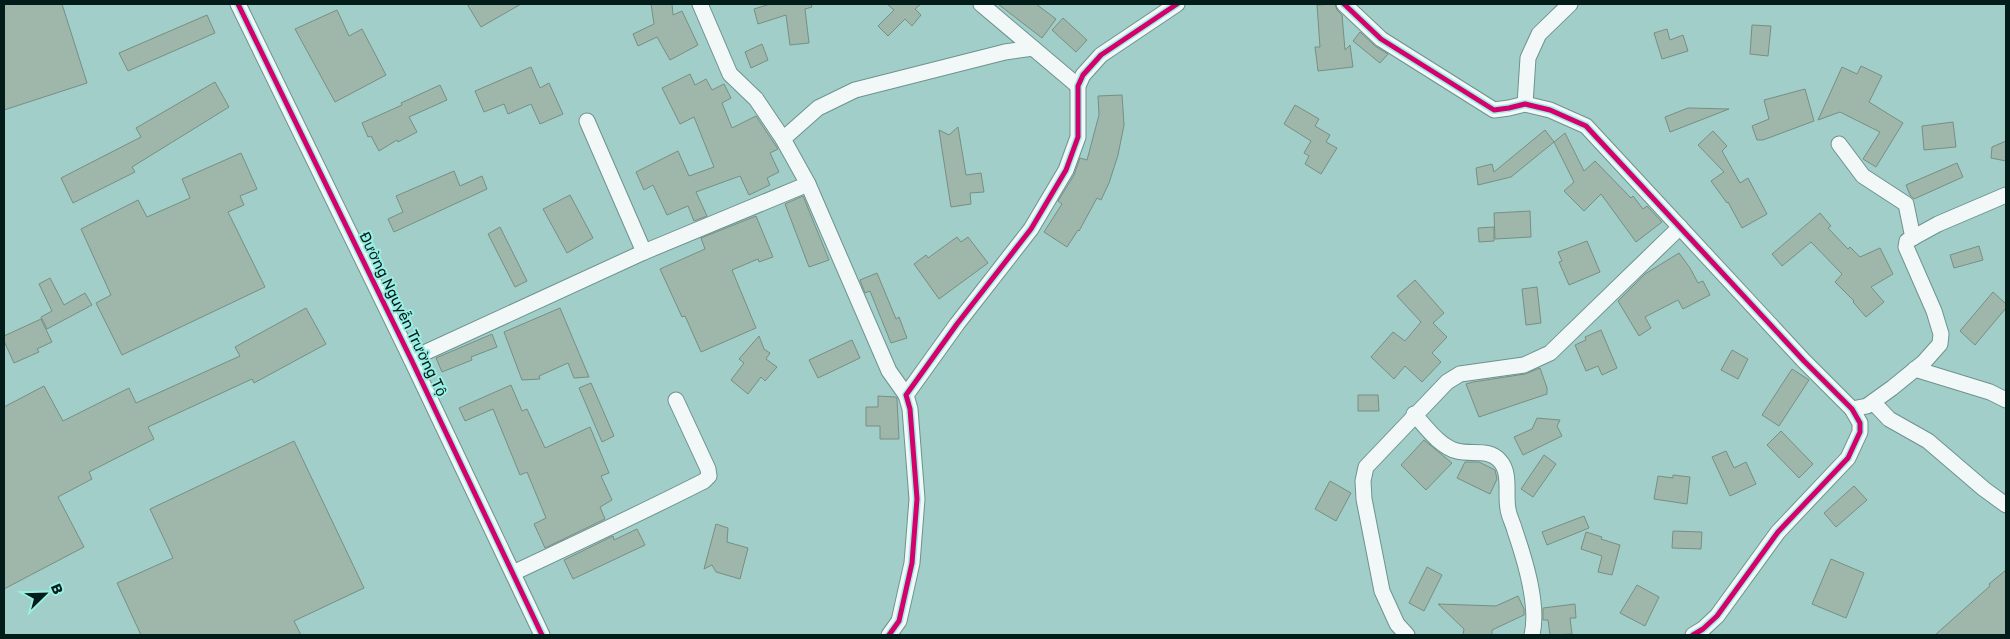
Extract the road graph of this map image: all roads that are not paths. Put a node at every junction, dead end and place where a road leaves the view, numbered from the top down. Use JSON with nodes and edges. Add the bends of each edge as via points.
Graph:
{"nodes":[{"id":1,"x":238,"y":4,"type":"edge"},
{"id":2,"x":700,"y":4,"type":"edge"},
{"id":3,"x":981,"y":4,"type":"edge"},
{"id":4,"x":1177,"y":4,"type":"edge"},
{"id":5,"x":1344,"y":4,"type":"edge"},
{"id":6,"x":1570,"y":4,"type":"edge"},
{"id":7,"x":1033,"y":48,"type":"junction"},
{"id":8,"x":1078,"y":86,"type":"junction"},
{"id":9,"x":1525,"y":104,"type":"junction"},
{"id":10,"x":587,"y":121,"type":"dead end"},
{"id":11,"x":783,"y":139,"type":"junction"},
{"id":12,"x":1839,"y":144,"type":"dead end"},
{"id":13,"x":808,"y":184,"type":"junction"},
{"id":14,"x":2006,"y":195,"type":"edge"},
{"id":15,"x":1680,"y":227,"type":"junction"},
{"id":16,"x":1913,"y":238,"type":"junction"},
{"id":17,"x":644,"y":252,"type":"junction"},
{"id":18,"x":411,"y":359,"type":"junction"},
{"id":19,"x":1915,"y":369,"type":"junction"},
{"id":20,"x":906,"y":394,"type":"junction"},
{"id":21,"x":676,"y":400,"type":"dead end"},
{"id":22,"x":2006,"y":400,"type":"edge"},
{"id":23,"x":1873,"y":402,"type":"junction"},
{"id":24,"x":1852,"y":409,"type":"junction"},
{"id":25,"x":1414,"y":414,"type":"junction"},
{"id":26,"x":2006,"y":505,"type":"edge"},
{"id":27,"x":513,"y":574,"type":"junction"},
{"id":28,"x":542,"y":635,"type":"edge"},
{"id":29,"x":889,"y":635,"type":"edge"},
{"id":30,"x":1406,"y":635,"type":"edge"},
{"id":31,"x":1532,"y":635,"type":"edge"},
{"id":32,"x":1693,"y":635,"type":"edge"}],
"edges":[{"from":1,"to":18,"type":"street","name":"Đường Nguyễn Trường Tộ"},
{"from":2,"to":11,"type":"street","via":[[730,74],[756,99]]},
{"from":3,"to":7,"type":"street"},
{"from":4,"to":8,"type":"street","via":[[1101,55],[1083,75]]},
{"from":5,"to":9,"type":"street","via":[[1381,39],[1494,110]]},
{"from":6,"to":9,"type":"street","via":[[1539,34],[1528,58]]},
{"from":7,"to":8,"type":"street"},
{"from":7,"to":11,"type":"street","via":[[1005,52],[855,90],[818,108]]},
{"from":8,"to":20,"type":"street","via":[[1078,137],[1066,170],[1031,229]]},
{"from":9,"to":15,"type":"street","via":[[1550,110],[1586,126]]},
{"from":10,"to":17,"type":"street"},
{"from":11,"to":13,"type":"street"},
{"from":12,"to":16,"type":"street","via":[[1863,176],[1906,204]]},
{"from":13,"to":17,"type":"street"},
{"from":13,"to":20,"type":"street","via":[[889,371]]},
{"from":14,"to":16,"type":"street"},
{"from":15,"to":24,"type":"street"},
{"from":15,"to":25,"type":"street","via":[[1550,353],[1524,365],[1460,374]]},
{"from":16,"to":19,"type":"street","via":[[1906,247],[1934,311],[1940,334],[1940,344]]},
{"from":17,"to":18,"type":"street"},
{"from":18,"to":27,"type":"street","name":"Đường Nguyễn Trường Tộ"},
{"from":19,"to":22,"type":"street"},
{"from":19,"to":23,"type":"street"},
{"from":20,"to":29,"type":"street","via":[[910,409],[916,499],[912,563],[899,621]]},
{"from":21,"to":27,"type":"street","via":[[709,476],[625,521]]},
{"from":23,"to":24,"type":"street"},
{"from":23,"to":26,"type":"street","via":[[1889,419],[1928,440]]},
{"from":24,"to":32,"type":"street","via":[[1860,423],[1860,432],[1848,458],[1778,532],[1717,616]]},
{"from":25,"to":30,"type":"street","via":[[1366,467],[1364,480],[1364,499],[1382,591],[1397,624]]},
{"from":25,"to":31,"type":"street","via":[[1442,444],[1457,451],[1493,455],[1501,462],[1506,473],[1509,516],[1526,569],[1534,611]]},
{"from":27,"to":28,"type":"street","name":"Đường Nguyễn Trường Tộ"}]}
